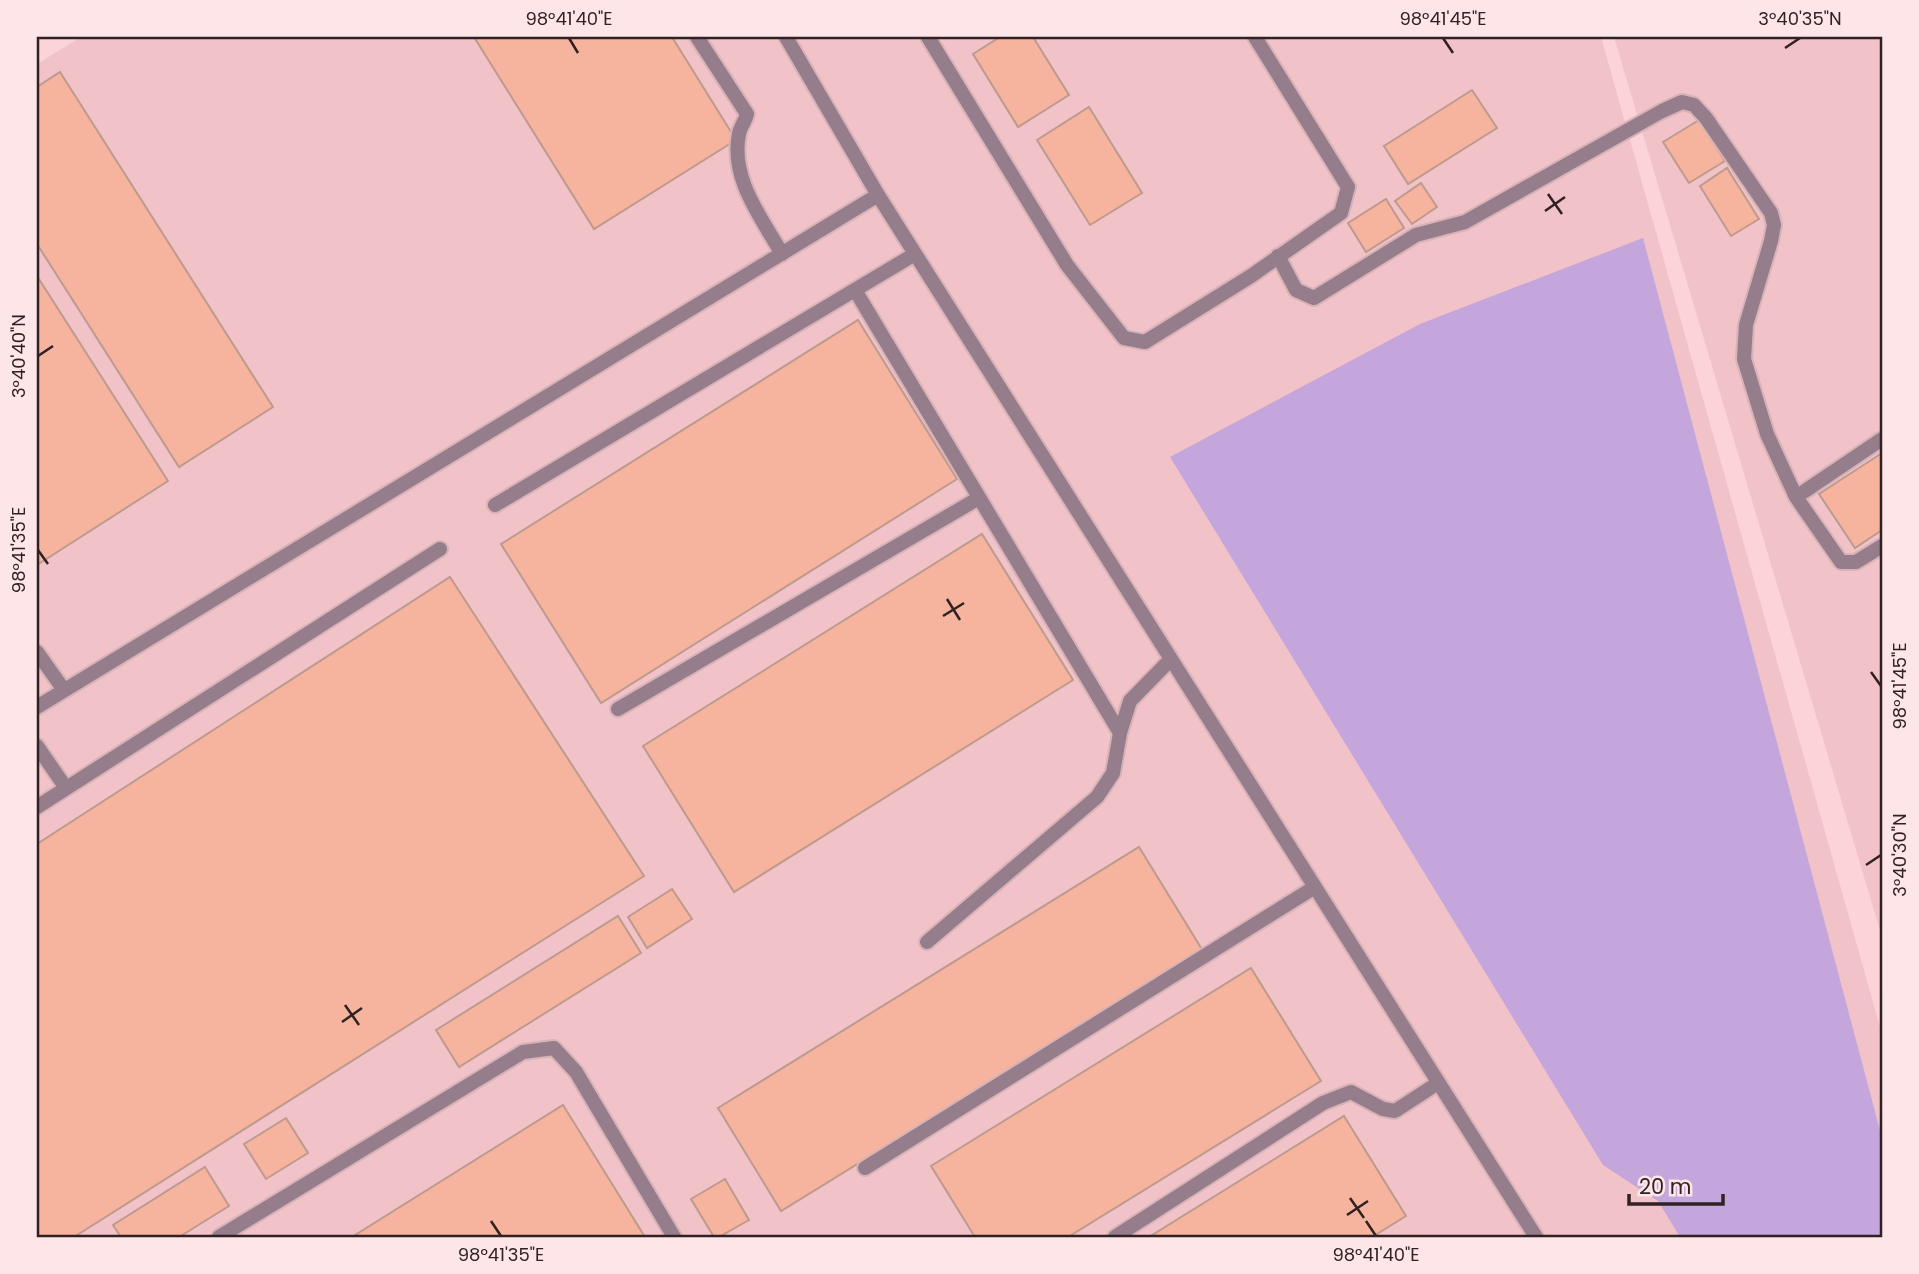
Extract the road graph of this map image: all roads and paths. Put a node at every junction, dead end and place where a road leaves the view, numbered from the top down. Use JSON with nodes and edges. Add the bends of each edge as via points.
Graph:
{"nodes":[{"id":1,"x":697,"y":37,"type":"edge"},
{"id":2,"x":786,"y":37,"type":"edge"},
{"id":3,"x":928,"y":37,"type":"edge"},
{"id":4,"x":1255,"y":37,"type":"edge"},
{"id":5,"x":878,"y":195,"type":"junction"},
{"id":6,"x":782,"y":254,"type":"junction"},
{"id":7,"x":915,"y":254,"type":"junction"},
{"id":8,"x":1278,"y":256,"type":"junction"},
{"id":9,"x":855,"y":290,"type":"junction"},
{"id":10,"x":1882,"y":439,"type":"edge"},
{"id":11,"x":1796,"y":497,"type":"junction"},
{"id":12,"x":979,"y":498,"type":"junction"},
{"id":13,"x":495,"y":505,"type":"dead end"},
{"id":14,"x":1882,"y":546,"type":"edge"},
{"id":15,"x":440,"y":549,"type":"dead end"},
{"id":16,"x":37,"y":652,"type":"edge"},
{"id":17,"x":1171,"y":659,"type":"junction"},
{"id":18,"x":64,"y":691,"type":"junction"},
{"id":19,"x":37,"y":707,"type":"edge"},
{"id":20,"x":618,"y":709,"type":"dead end"},
{"id":21,"x":1120,"y":733,"type":"junction"},
{"id":22,"x":37,"y":746,"type":"edge"},
{"id":23,"x":66,"y":788,"type":"junction"},
{"id":24,"x":37,"y":807,"type":"edge"},
{"id":25,"x":1315,"y":887,"type":"junction"},
{"id":26,"x":927,"y":942,"type":"dead end"},
{"id":27,"x":1438,"y":1083,"type":"junction"},
{"id":28,"x":864,"y":1168,"type":"dead end"},
{"id":29,"x":219,"y":1237,"type":"edge"},
{"id":30,"x":674,"y":1237,"type":"edge"},
{"id":31,"x":1115,"y":1237,"type":"edge"},
{"id":32,"x":1536,"y":1237,"type":"edge"}],
"edges":[{"from":1,"to":6,"type":"lane","via":[[747,114],[736,153],[739,176]]},
{"from":2,"to":5,"type":"lane"},
{"from":3,"to":8,"type":"lane","via":[[1067,265],[1124,338],[1145,342],[1166,332]]},
{"from":4,"to":8,"type":"lane","via":[[1348,187],[1341,213]]},
{"from":5,"to":6,"type":"lane"},
{"from":5,"to":7,"type":"lane"},
{"from":6,"to":18,"type":"lane"},
{"from":7,"to":9,"type":"lane"},
{"from":7,"to":17,"type":"lane"},
{"from":8,"to":11,"type":"lane","via":[[1296,290],[1314,298],[1416,235],[1465,222],[1662,111],[1682,102],[1694,105],[1771,214],[1774,225],[1742,344],[1767,434]]},
{"from":9,"to":12,"type":"lane"},
{"from":9,"to":13,"type":"lane"},
{"from":10,"to":11,"type":"lane"},
{"from":11,"to":14,"type":"lane","via":[[1841,562],[1856,562]]},
{"from":12,"to":20,"type":"lane"},
{"from":12,"to":21,"type":"lane"},
{"from":15,"to":23,"type":"lane"},
{"from":16,"to":18,"type":"lane"},
{"from":17,"to":21,"type":"lane","via":[[1130,701]]},
{"from":17,"to":25,"type":"lane"},
{"from":18,"to":19,"type":"lane"},
{"from":21,"to":26,"type":"lane","via":[[1114,773],[1097,797]]},
{"from":22,"to":23,"type":"lane"},
{"from":23,"to":24,"type":"lane"},
{"from":25,"to":27,"type":"lane"},
{"from":25,"to":28,"type":"lane"},
{"from":27,"to":31,"type":"lane","via":[[1395,1111],[1351,1092],[1322,1103]]},
{"from":27,"to":32,"type":"lane"},
{"from":29,"to":30,"type":"lane","via":[[523,1052],[554,1048],[576,1072]]}]}
